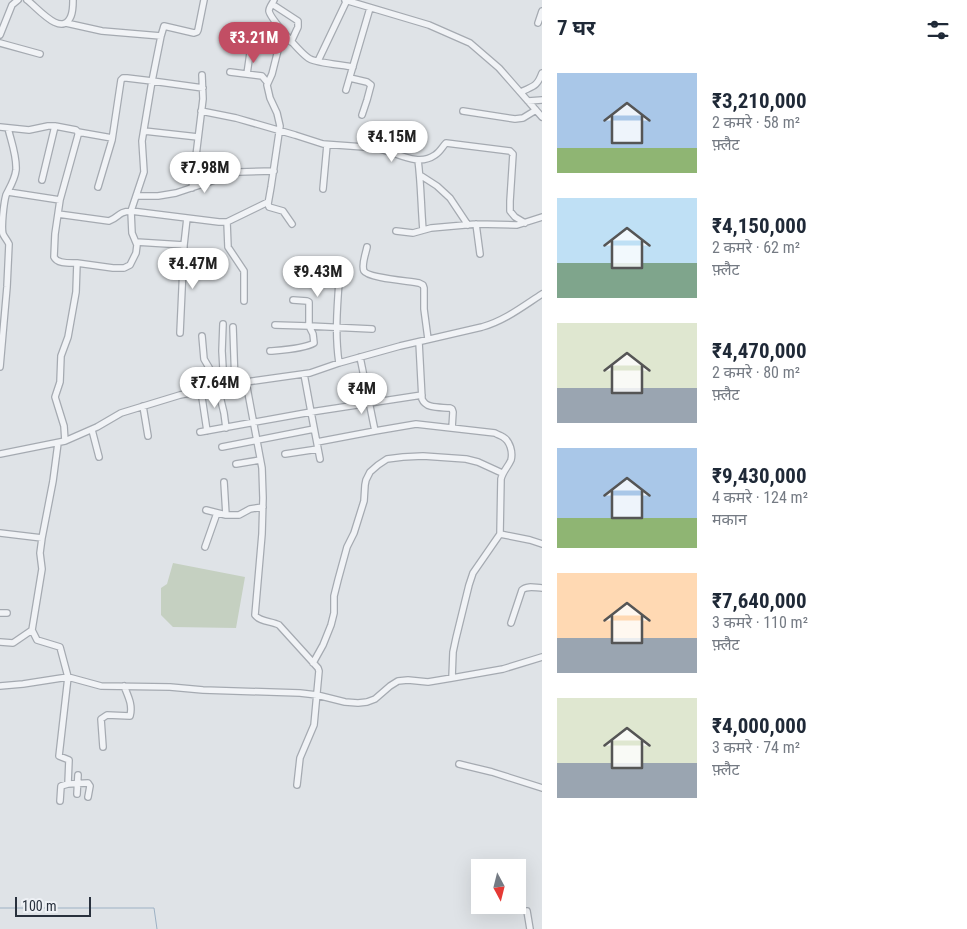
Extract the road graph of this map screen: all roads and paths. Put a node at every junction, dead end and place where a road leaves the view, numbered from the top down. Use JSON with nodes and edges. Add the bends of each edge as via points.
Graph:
{"nodes":[{"id":1,"x":18,"y":0,"type":"edge"},
{"id":2,"x":27,"y":0,"type":"edge"},
{"id":3,"x":73,"y":0,"type":"edge"},
{"id":4,"x":204,"y":0,"type":"edge"},
{"id":5,"x":346,"y":0,"type":"edge"},
{"id":6,"x":273,"y":2,"type":"edge"},
{"id":7,"x":370,"y":8,"type":"junction"},
{"id":8,"x":542,"y":11,"type":"edge"},
{"id":9,"x":66,"y":23,"type":"junction"},
{"id":10,"x":538,"y":23,"type":"dead end"},
{"id":11,"x":0,"y":35,"type":"edge"},
{"id":12,"x":161,"y":36,"type":"junction"},
{"id":13,"x":228,"y":37,"type":"dead end"},
{"id":14,"x":289,"y":40,"type":"junction"},
{"id":15,"x":0,"y":43,"type":"edge"},
{"id":16,"x":280,"y":47,"type":"junction"},
{"id":17,"x":250,"y":53,"type":"dead end"},
{"id":18,"x":40,"y":54,"type":"dead end"},
{"id":19,"x":318,"y":61,"type":"junction"},
{"id":20,"x":353,"y":67,"type":"junction"},
{"id":21,"x":230,"y":72,"type":"dead end"},
{"id":22,"x":542,"y":73,"type":"edge"},
{"id":23,"x":247,"y":74,"type":"junction"},
{"id":24,"x":202,"y":75,"type":"dead end"},
{"id":25,"x":350,"y":78,"type":"junction"},
{"id":26,"x":152,"y":81,"type":"junction"},
{"id":27,"x":267,"y":82,"type":"junction"},
{"id":28,"x":202,"y":88,"type":"junction"},
{"id":29,"x":346,"y":90,"type":"dead end"},
{"id":30,"x":521,"y":92,"type":"junction"},
{"id":31,"x":528,"y":100,"type":"junction"},
{"id":32,"x":542,"y":100,"type":"edge"},
{"id":33,"x":536,"y":110,"type":"junction"},
{"id":34,"x":201,"y":111,"type":"junction"},
{"id":35,"x":463,"y":111,"type":"dead end"},
{"id":36,"x":362,"y":115,"type":"dead end"},
{"id":37,"x":542,"y":117,"type":"edge"},
{"id":38,"x":56,"y":126,"type":"junction"},
{"id":39,"x":0,"y":127,"type":"edge"},
{"id":40,"x":8,"y":128,"type":"junction"},
{"id":41,"x":144,"y":130,"type":"junction"},
{"id":42,"x":280,"y":131,"type":"junction"},
{"id":43,"x":78,"y":132,"type":"junction"},
{"id":44,"x":198,"y":137,"type":"junction"},
{"id":45,"x":112,"y":138,"type":"junction"},
{"id":46,"x":327,"y":145,"type":"junction"},
{"id":47,"x":418,"y":160,"type":"junction"},
{"id":48,"x":274,"y":171,"type":"junction"},
{"id":49,"x":420,"y":175,"type":"junction"},
{"id":50,"x":42,"y":180,"type":"dead end"},
{"id":51,"x":98,"y":187,"type":"dead end"},
{"id":52,"x":192,"y":188,"type":"junction"},
{"id":53,"x":323,"y":189,"type":"dead end"},
{"id":54,"x":5,"y":194,"type":"edge"},
{"id":55,"x":136,"y":196,"type":"junction"},
{"id":56,"x":60,"y":200,"type":"junction"},
{"id":57,"x":268,"y":202,"type":"junction"},
{"id":58,"x":131,"y":211,"type":"junction"},
{"id":59,"x":58,"y":214,"type":"junction"},
{"id":60,"x":187,"y":218,"type":"junction"},
{"id":61,"x":542,"y":218,"type":"edge"},
{"id":62,"x":227,"y":222,"type":"junction"},
{"id":63,"x":525,"y":223,"type":"junction"},
{"id":64,"x":292,"y":224,"type":"dead end"},
{"id":65,"x":468,"y":224,"type":"junction"},
{"id":66,"x":476,"y":224,"type":"junction"},
{"id":67,"x":423,"y":230,"type":"junction"},
{"id":68,"x":396,"y":231,"type":"dead end"},
{"id":69,"x":136,"y":242,"type":"junction"},
{"id":70,"x":184,"y":245,"type":"junction"},
{"id":71,"x":367,"y":247,"type":"dead end"},
{"id":72,"x":480,"y":254,"type":"dead end"},
{"id":73,"x":77,"y":263,"type":"junction"},
{"id":74,"x":338,"y":282,"type":"dead end"},
{"id":75,"x":542,"y":294,"type":"edge"},
{"id":76,"x":244,"y":300,"type":"dead end"},
{"id":77,"x":293,"y":300,"type":"dead end"},
{"id":78,"x":223,"y":324,"type":"dead end"},
{"id":79,"x":275,"y":325,"type":"dead end"},
{"id":80,"x":309,"y":326,"type":"junction"},
{"id":81,"x":233,"y":327,"type":"dead end"},
{"id":82,"x":336,"y":327,"type":"junction"},
{"id":83,"x":372,"y":329,"type":"dead end"},
{"id":84,"x":180,"y":333,"type":"dead end"},
{"id":85,"x":202,"y":336,"type":"dead end"},
{"id":86,"x":428,"y":340,"type":"junction"},
{"id":87,"x":419,"y":342,"type":"junction"},
{"id":88,"x":270,"y":351,"type":"dead end"},
{"id":89,"x":360,"y":357,"type":"junction"},
{"id":90,"x":339,"y":363,"type":"junction"},
{"id":91,"x":0,"y":367,"type":"edge"},
{"id":92,"x":304,"y":374,"type":"junction"},
{"id":93,"x":246,"y":382,"type":"junction"},
{"id":94,"x":236,"y":384,"type":"junction"},
{"id":95,"x":221,"y":387,"type":"junction"},
{"id":96,"x":202,"y":391,"type":"junction"},
{"id":97,"x":422,"y":395,"type":"junction"},
{"id":98,"x":370,"y":402,"type":"junction"},
{"id":99,"x":143,"y":406,"type":"junction"},
{"id":100,"x":311,"y":412,"type":"junction"},
{"id":101,"x":254,"y":423,"type":"junction"},
{"id":102,"x":226,"y":428,"type":"junction"},
{"id":103,"x":452,"y":428,"type":"junction"},
{"id":104,"x":314,"y":429,"type":"junction"},
{"id":105,"x":92,"y":430,"type":"junction"},
{"id":106,"x":208,"y":431,"type":"junction"},
{"id":107,"x":375,"y":431,"type":"junction"},
{"id":108,"x":200,"y":432,"type":"dead end"},
{"id":109,"x":148,"y":436,"type":"dead end"},
{"id":110,"x":257,"y":440,"type":"junction"},
{"id":111,"x":65,"y":441,"type":"junction"},
{"id":112,"x":317,"y":442,"type":"junction"},
{"id":113,"x":58,"y":443,"type":"junction"},
{"id":114,"x":222,"y":447,"type":"dead end"},
{"id":115,"x":318,"y":449,"type":"junction"},
{"id":116,"x":0,"y":454,"type":"edge"},
{"id":117,"x":285,"y":454,"type":"dead end"},
{"id":118,"x":98,"y":457,"type":"dead end"},
{"id":119,"x":320,"y":459,"type":"dead end"},
{"id":120,"x":260,"y":460,"type":"junction"},
{"id":121,"x":236,"y":464,"type":"dead end"},
{"id":122,"x":502,"y":473,"type":"junction"},
{"id":123,"x":224,"y":482,"type":"dead end"},
{"id":124,"x":263,"y":507,"type":"junction"},
{"id":125,"x":206,"y":510,"type":"dead end"},
{"id":126,"x":217,"y":513,"type":"junction"},
{"id":127,"x":226,"y":514,"type":"junction"},
{"id":128,"x":0,"y":533,"type":"edge"},
{"id":129,"x":500,"y":534,"type":"junction"},
{"id":130,"x":42,"y":538,"type":"junction"},
{"id":131,"x":542,"y":544,"type":"edge"},
{"id":132,"x":205,"y":547,"type":"dead end"},
{"id":133,"x":542,"y":588,"type":"edge"},
{"id":134,"x":0,"y":613,"type":"edge"},
{"id":135,"x":7,"y":613,"type":"dead end"},
{"id":136,"x":512,"y":623,"type":"dead end"},
{"id":137,"x":32,"y":630,"type":"junction"},
{"id":138,"x":0,"y":642,"type":"edge"},
{"id":139,"x":542,"y":657,"type":"edge"},
{"id":140,"x":312,"y":663,"type":"junction"},
{"id":141,"x":68,"y":677,"type":"junction"},
{"id":142,"x":452,"y":678,"type":"junction"},
{"id":143,"x":0,"y":686,"type":"edge"},
{"id":144,"x":124,"y":686,"type":"junction"},
{"id":145,"x":317,"y":695,"type":"junction"},
{"id":146,"x":103,"y":747,"type":"dead end"},
{"id":147,"x":459,"y":764,"type":"dead end"},
{"id":148,"x":68,"y":774,"type":"junction"},
{"id":149,"x":78,"y":783,"type":"junction"},
{"id":150,"x":68,"y":784,"type":"junction"},
{"id":151,"x":297,"y":784,"type":"dead end"},
{"id":152,"x":542,"y":788,"type":"edge"},
{"id":153,"x":77,"y":794,"type":"dead end"},
{"id":154,"x":88,"y":797,"type":"dead end"},
{"id":155,"x":60,"y":801,"type":"dead end"},
{"id":156,"x":527,"y":911,"type":"dead end"},
{"id":157,"x":530,"y":929,"type":"edge"}],
"edges":[{"from":1,"to":11,"type":"street","via":[[12,6]]},
{"from":2,"to":9,"type":"street","via":[[53,23]]},
{"from":3,"to":9,"type":"street","via":[[72,14]]},
{"from":4,"to":12,"type":"street","via":[[197,32],[164,26]]},
{"from":5,"to":7,"type":"street"},
{"from":5,"to":19,"type":"street"},
{"from":6,"to":14,"type":"street","via":[[270,13]]},
{"from":6,"to":14,"type":"street","via":[[298,22]]},
{"from":7,"to":20,"type":"street"},
{"from":7,"to":30,"type":"street","via":[[429,25],[470,43]]},
{"from":8,"to":10,"type":"street"},
{"from":9,"to":12,"type":"street","via":[[102,31]]},
{"from":12,"to":26,"type":"street"},
{"from":13,"to":16,"type":"street"},
{"from":14,"to":16,"type":"street"},
{"from":14,"to":19,"type":"street","via":[[309,59]]},
{"from":15,"to":18,"type":"street"},
{"from":16,"to":27,"type":"street"},
{"from":17,"to":23,"type":"street"},
{"from":19,"to":20,"type":"street"},
{"from":20,"to":25,"type":"street"},
{"from":21,"to":23,"type":"street"},
{"from":22,"to":30,"type":"street","via":[[536,84]]},
{"from":23,"to":27,"type":"street","via":[[262,76]]},
{"from":24,"to":28,"type":"street"},
{"from":25,"to":29,"type":"street"},
{"from":25,"to":36,"type":"street","via":[[370,85]]},
{"from":26,"to":28,"type":"street"},
{"from":26,"to":41,"type":"street"},
{"from":26,"to":45,"type":"street","via":[[121,80]]},
{"from":27,"to":42,"type":"street"},
{"from":28,"to":34,"type":"street"},
{"from":30,"to":31,"type":"street"},
{"from":31,"to":32,"type":"street"},
{"from":31,"to":33,"type":"street"},
{"from":33,"to":35,"type":"street","via":[[515,119]]},
{"from":33,"to":37,"type":"street"},
{"from":34,"to":42,"type":"street"},
{"from":34,"to":44,"type":"street"},
{"from":38,"to":40,"type":"street","via":[[29,130]]},
{"from":38,"to":43,"type":"street"},
{"from":38,"to":50,"type":"street"},
{"from":39,"to":40,"type":"street"},
{"from":40,"to":54,"type":"street","via":[[16,170]]},
{"from":41,"to":44,"type":"street"},
{"from":41,"to":55,"type":"street","via":[[144,172]]},
{"from":42,"to":46,"type":"street"},
{"from":42,"to":48,"type":"street"},
{"from":43,"to":45,"type":"street"},
{"from":43,"to":56,"type":"street"},
{"from":44,"to":52,"type":"street"},
{"from":45,"to":51,"type":"street"},
{"from":46,"to":47,"type":"street","via":[[380,149]]},
{"from":46,"to":53,"type":"street"},
{"from":47,"to":49,"type":"street"},
{"from":47,"to":63,"type":"street","via":[[434,156],[446,143],[512,152],[510,211]]},
{"from":48,"to":52,"type":"street","via":[[239,172]]},
{"from":48,"to":57,"type":"street"},
{"from":49,"to":65,"type":"street","via":[[450,198]]},
{"from":49,"to":67,"type":"street"},
{"from":52,"to":55,"type":"street","via":[[158,196]]},
{"from":54,"to":56,"type":"street"},
{"from":54,"to":91,"type":"street","via":[[3,233],[8,244],[7,287]]},
{"from":55,"to":58,"type":"street"},
{"from":56,"to":59,"type":"street"},
{"from":57,"to":62,"type":"street"},
{"from":57,"to":64,"type":"street","via":[[269,207],[283,211]]},
{"from":58,"to":59,"type":"street","via":[[121,212],[110,221]]},
{"from":58,"to":60,"type":"street"},
{"from":58,"to":69,"type":"street","via":[[132,233]]},
{"from":59,"to":73,"type":"street","via":[[55,260]]},
{"from":60,"to":62,"type":"street"},
{"from":60,"to":70,"type":"street"},
{"from":61,"to":63,"type":"street"},
{"from":62,"to":76,"type":"street","via":[[228,247],[244,271]]},
{"from":63,"to":66,"type":"street"},
{"from":65,"to":66,"type":"street"},
{"from":65,"to":67,"type":"street"},
{"from":66,"to":72,"type":"street"},
{"from":67,"to":68,"type":"street","via":[[413,233]]},
{"from":69,"to":70,"type":"street"},
{"from":69,"to":73,"type":"street","via":[[132,262],[124,268]]},
{"from":70,"to":84,"type":"street"},
{"from":71,"to":86,"type":"street","via":[[366,272],[423,285]]},
{"from":73,"to":111,"type":"street","via":[[76,292],[61,356],[56,397]]},
{"from":74,"to":82,"type":"street"},
{"from":75,"to":86,"type":"street","via":[[493,324]]},
{"from":77,"to":80,"type":"street","via":[[308,302]]},
{"from":78,"to":95,"type":"street"},
{"from":79,"to":80,"type":"street"},
{"from":80,"to":82,"type":"street"},
{"from":80,"to":88,"type":"street","via":[[314,343]]},
{"from":81,"to":94,"type":"street"},
{"from":82,"to":83,"type":"street"},
{"from":82,"to":90,"type":"street"},
{"from":85,"to":95,"type":"street","via":[[204,359]]},
{"from":86,"to":87,"type":"street"},
{"from":87,"to":89,"type":"street"},
{"from":87,"to":97,"type":"street"},
{"from":89,"to":90,"type":"street"},
{"from":89,"to":98,"type":"street"},
{"from":90,"to":92,"type":"street"},
{"from":92,"to":93,"type":"street"},
{"from":92,"to":100,"type":"street"},
{"from":93,"to":94,"type":"street"},
{"from":93,"to":101,"type":"street"},
{"from":94,"to":95,"type":"street"},
{"from":95,"to":96,"type":"street"},
{"from":95,"to":102,"type":"street"},
{"from":96,"to":99,"type":"street"},
{"from":96,"to":106,"type":"street"},
{"from":97,"to":98,"type":"street"},
{"from":97,"to":103,"type":"street","via":[[425,405],[452,409]]},
{"from":98,"to":100,"type":"street"},
{"from":98,"to":107,"type":"street"},
{"from":99,"to":105,"type":"street","via":[[121,413]]},
{"from":99,"to":109,"type":"street"},
{"from":100,"to":101,"type":"street"},
{"from":100,"to":104,"type":"street"},
{"from":101,"to":102,"type":"street"},
{"from":101,"to":110,"type":"street"},
{"from":102,"to":106,"type":"street"},
{"from":103,"to":107,"type":"street","via":[[416,424]]},
{"from":103,"to":122,"type":"street","via":[[503,436],[508,441],[512,457]]},
{"from":104,"to":110,"type":"street"},
{"from":104,"to":112,"type":"street"},
{"from":105,"to":111,"type":"street"},
{"from":105,"to":118,"type":"street"},
{"from":106,"to":108,"type":"street"},
{"from":107,"to":112,"type":"street"},
{"from":110,"to":114,"type":"street"},
{"from":110,"to":120,"type":"street"},
{"from":111,"to":113,"type":"street"},
{"from":112,"to":115,"type":"street"},
{"from":113,"to":116,"type":"street"},
{"from":113,"to":130,"type":"street"},
{"from":115,"to":117,"type":"street"},
{"from":115,"to":119,"type":"street"},
{"from":120,"to":121,"type":"street"},
{"from":120,"to":124,"type":"street"},
{"from":122,"to":129,"type":"street"},
{"from":122,"to":140,"type":"street","via":[[466,459],[423,456],[387,460],[370,472],[338,580],[331,625]]},
{"from":123,"to":127,"type":"street"},
{"from":124,"to":127,"type":"street","via":[[239,515]]},
{"from":124,"to":140,"type":"street","via":[[255,615],[279,626]]},
{"from":125,"to":126,"type":"street"},
{"from":126,"to":127,"type":"street"},
{"from":126,"to":132,"type":"street"},
{"from":128,"to":130,"type":"street"},
{"from":129,"to":131,"type":"street"},
{"from":129,"to":142,"type":"street","via":[[473,573],[469,585],[453,652]]},
{"from":130,"to":137,"type":"street","via":[[42,568]]},
{"from":133,"to":136,"type":"street","via":[[522,590]]},
{"from":134,"to":135,"type":"street"},
{"from":137,"to":138,"type":"street","via":[[13,643]]},
{"from":137,"to":141,"type":"street","via":[[37,640],[60,647]]},
{"from":139,"to":142,"type":"street","via":[[503,669]]},
{"from":140,"to":145,"type":"street","via":[[319,671]]},
{"from":141,"to":143,"type":"street"},
{"from":141,"to":144,"type":"street","via":[[101,686]]},
{"from":141,"to":148,"type":"street","via":[[59,756],[68,760]]},
{"from":142,"to":145,"type":"street","via":[[428,682],[398,681],[375,699],[358,704]]},
{"from":144,"to":145,"type":"street"},
{"from":144,"to":146,"type":"street","via":[[132,714],[101,718]]},
{"from":145,"to":151,"type":"street","via":[[314,725],[300,758]]},
{"from":147,"to":152,"type":"street"},
{"from":148,"to":149,"type":"street","via":[[80,774]]},
{"from":148,"to":150,"type":"street"},
{"from":149,"to":150,"type":"street"},
{"from":149,"to":153,"type":"street"},
{"from":149,"to":154,"type":"street","via":[[88,783]]},
{"from":150,"to":155,"type":"street","via":[[61,786]]},
{"from":156,"to":157,"type":"street"}]}
